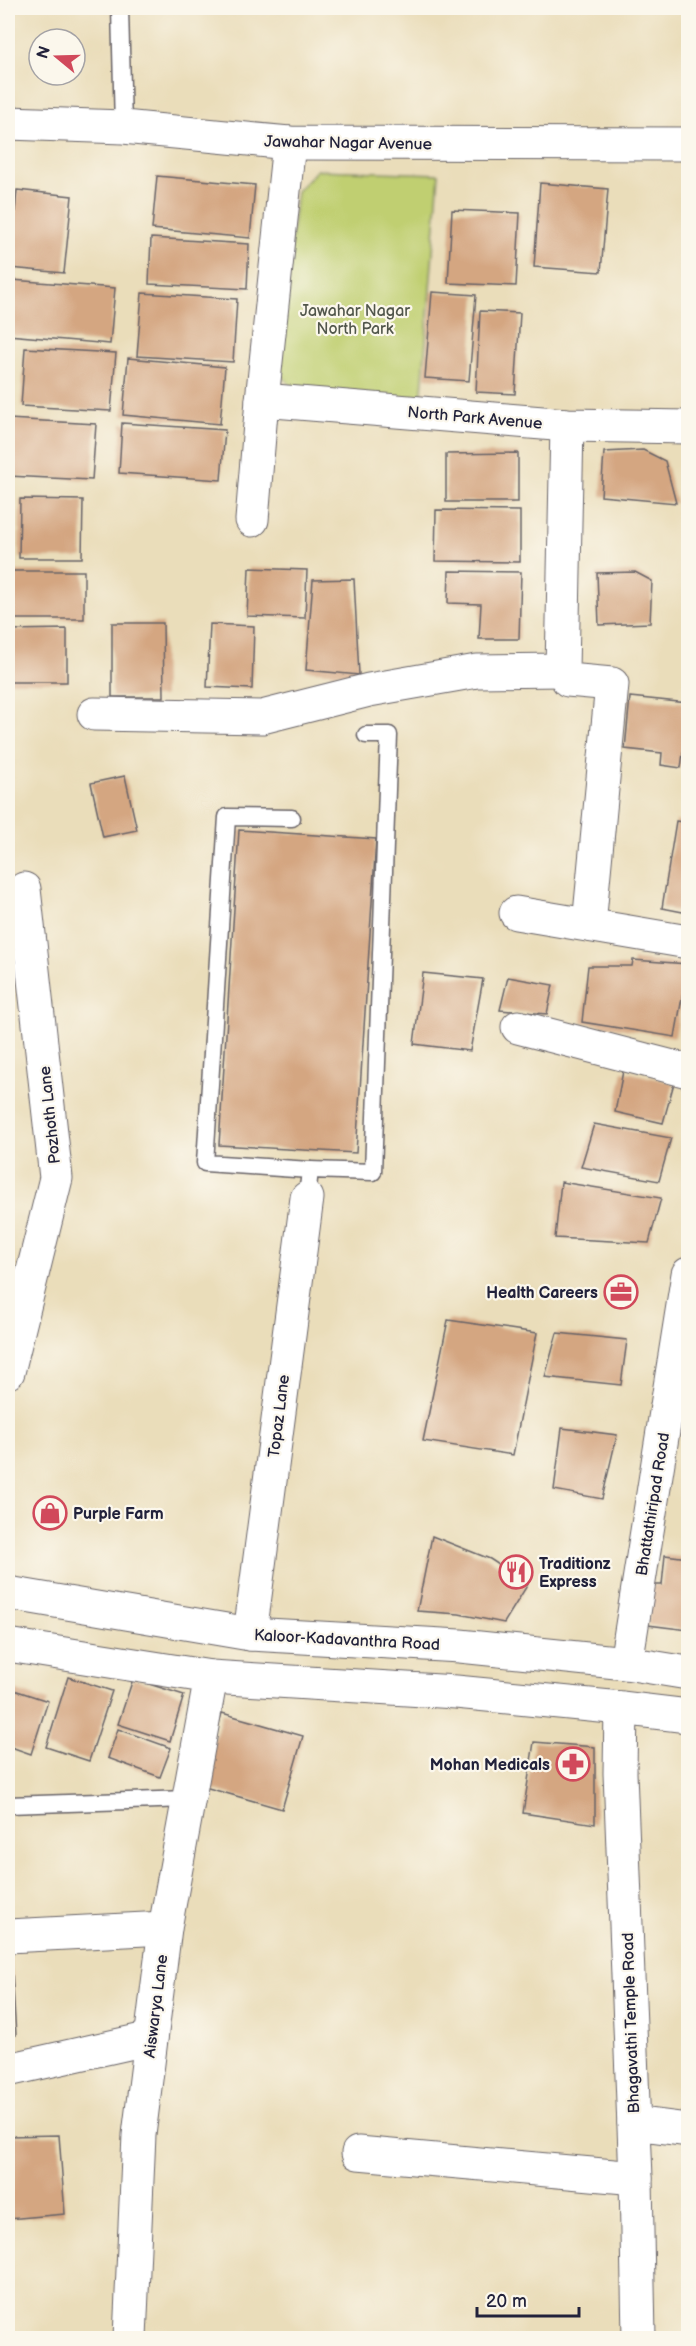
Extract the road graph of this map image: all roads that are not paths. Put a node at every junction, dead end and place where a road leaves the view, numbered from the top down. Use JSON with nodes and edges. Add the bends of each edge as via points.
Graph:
{"nodes":[{"id":1,"x":120,"y":8,"type":"edge"},
{"id":2,"x":8,"y":123,"type":"edge"},
{"id":3,"x":123,"y":127,"type":"junction"},
{"id":4,"x":289,"y":143,"type":"junction"},
{"id":5,"x":688,"y":144,"type":"edge"},
{"id":6,"x":262,"y":400,"type":"junction"},
{"id":7,"x":567,"y":425,"type":"junction"},
{"id":8,"x":688,"y":427,"type":"edge"},
{"id":9,"x":252,"y":520,"type":"dead end"},
{"id":10,"x":562,"y":670,"type":"junction"},
{"id":11,"x":94,"y":714,"type":"dead end"},
{"id":12,"x":366,"y":735,"type":"dead end"},
{"id":13,"x":292,"y":818,"type":"dead end"},
{"id":14,"x":24,"y":889,"type":"dead end"},
{"id":15,"x":516,"y":913,"type":"dead end"},
{"id":16,"x":589,"y":925,"type":"junction"},
{"id":17,"x":688,"y":942,"type":"edge"},
{"id":18,"x":518,"y":1027,"type":"dead end"},
{"id":19,"x":688,"y":1071,"type":"edge"},
{"id":20,"x":308,"y":1184,"type":"junction"},
{"id":21,"x":688,"y":1274,"type":"edge"},
{"id":22,"x":8,"y":1372,"type":"edge"},
{"id":23,"x":679,"y":1402,"type":"edge"},
{"id":24,"x":8,"y":1593,"type":"edge"},
{"id":25,"x":250,"y":1634,"type":"junction"},
{"id":26,"x":8,"y":1645,"type":"edge"},
{"id":27,"x":626,"y":1663,"type":"junction"},
{"id":28,"x":688,"y":1673,"type":"edge"},
{"id":29,"x":211,"y":1677,"type":"junction"},
{"id":30,"x":621,"y":1708,"type":"junction"},
{"id":31,"x":688,"y":1716,"type":"edge"},
{"id":32,"x":188,"y":1799,"type":"junction"},
{"id":33,"x":8,"y":1805,"type":"edge"},
{"id":34,"x":165,"y":1928,"type":"junction"},
{"id":35,"x":8,"y":1936,"type":"edge"},
{"id":36,"x":151,"y":2038,"type":"junction"},
{"id":37,"x":8,"y":2070,"type":"edge"},
{"id":38,"x":634,"y":2123,"type":"junction"},
{"id":39,"x":688,"y":2130,"type":"edge"},
{"id":40,"x":358,"y":2153,"type":"dead end"},
{"id":41,"x":636,"y":2178,"type":"junction"},
{"id":42,"x":130,"y":2338,"type":"edge"},
{"id":43,"x":639,"y":2338,"type":"edge"}],
"edges":[{"from":1,"to":3,"type":"lane"},
{"from":2,"to":3,"type":"street","name":"Jawahar Nagar Avenue"},
{"from":3,"to":4,"type":"street","name":"Jawahar Nagar Avenue"},
{"from":4,"to":5,"type":"street","name":"Jawahar Nagar Avenue"},
{"from":4,"to":6,"type":"street"},
{"from":6,"to":7,"type":"street","name":"North Park Avenue"},
{"from":6,"to":9,"type":"street"},
{"from":7,"to":8,"type":"street","name":"North Park Avenue"},
{"from":7,"to":10,"type":"street"},
{"from":10,"to":11,"type":"street","via":[[477,671],[369,690],[262,717]]},
{"from":10,"to":16,"type":"street","via":[[568,680],[612,684]]},
{"from":12,"to":20,"type":"lane","via":[[388,735],[373,1172]]},
{"from":13,"to":20,"type":"lane","via":[[227,817],[205,1163]]},
{"from":14,"to":22,"type":"street","name":"Pozhoth Lane","via":[[56,1178]]},
{"from":15,"to":16,"type":"street"},
{"from":16,"to":17,"type":"street"},
{"from":18,"to":19,"type":"street"},
{"from":20,"to":25,"type":"street","name":"Topaz Lane"},
{"from":21,"to":23,"type":"street","name":"Bhattathiripad Road"},
{"from":23,"to":27,"type":"street","name":"Bhattathiripad Road"},
{"from":24,"to":25,"type":"street","name":"Kaloor-Kadavanthra Road"},
{"from":25,"to":27,"type":"street","name":"Kaloor-Kadavanthra Road","via":[[460,1646]]},
{"from":26,"to":29,"type":"street"},
{"from":27,"to":28,"type":"street","name":"Kaloor-Kadavanthra Road"},
{"from":27,"to":30,"type":"street","name":"Bhattathiripad Road"},
{"from":29,"to":30,"type":"street","via":[[456,1692]]},
{"from":29,"to":32,"type":"street","name":"Aiswarya Lane"},
{"from":30,"to":31,"type":"street"},
{"from":30,"to":38,"type":"street","name":"Bhagavathi Temple Road","via":[[620,1773]]},
{"from":32,"to":33,"type":"lane"},
{"from":32,"to":34,"type":"street","name":"Aiswarya Lane"},
{"from":34,"to":35,"type":"street"},
{"from":34,"to":36,"type":"street","name":"Aiswarya Lane"},
{"from":36,"to":37,"type":"street"},
{"from":36,"to":42,"type":"street","name":"Aiswarya Lane","via":[[139,2135]]},
{"from":38,"to":39,"type":"street"},
{"from":38,"to":41,"type":"street","name":"Bhagavathi Temple Road"},
{"from":40,"to":41,"type":"street"},
{"from":41,"to":43,"type":"street","name":"Bhagavathi Temple Road"}]}
